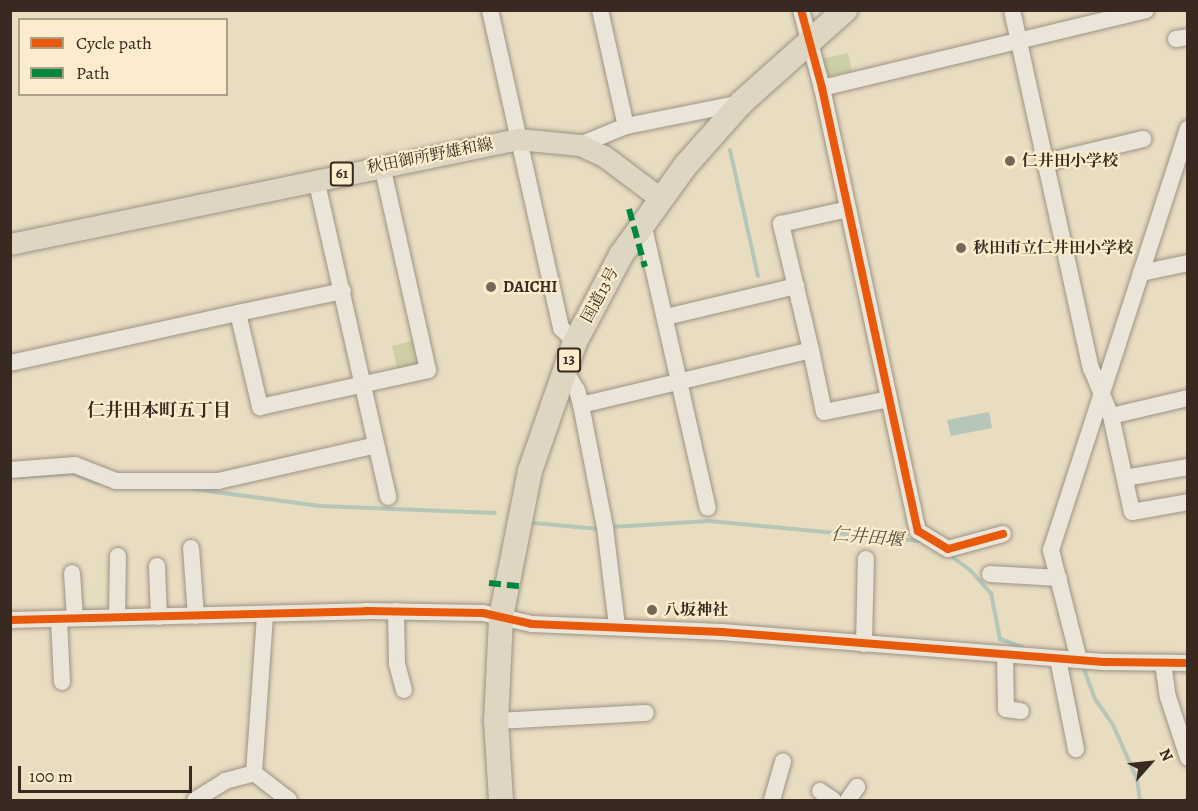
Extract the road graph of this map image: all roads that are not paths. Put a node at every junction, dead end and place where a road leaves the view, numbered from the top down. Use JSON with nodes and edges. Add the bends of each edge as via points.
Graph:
{"nodes":[{"id":1,"x":490,"y":10,"type":"edge"},
{"id":2,"x":600,"y":10,"type":"edge"},
{"id":3,"x":801,"y":10,"type":"edge"},
{"id":4,"x":845,"y":10,"type":"edge"},
{"id":5,"x":1012,"y":10,"type":"edge"},
{"id":6,"x":1146,"y":10,"type":"edge"},
{"id":7,"x":808,"y":40,"type":"junction"},
{"id":8,"x":1019,"y":40,"type":"junction"},
{"id":9,"x":822,"y":88,"type":"junction"},
{"id":10,"x":741,"y":103,"type":"junction"},
{"id":11,"x":626,"y":126,"type":"junction"},
{"id":12,"x":1188,"y":129,"type":"edge"},
{"id":13,"x":518,"y":139,"type":"junction"},
{"id":14,"x":1143,"y":139,"type":"dead end"},
{"id":15,"x":580,"y":145,"type":"junction"},
{"id":16,"x":1046,"y":162,"type":"junction"},
{"id":17,"x":382,"y":166,"type":"junction"},
{"id":18,"x":316,"y":179,"type":"junction"},
{"id":19,"x":660,"y":198,"type":"junction"},
{"id":20,"x":848,"y":209,"type":"junction"},
{"id":21,"x":643,"y":223,"type":"junction"},
{"id":22,"x":10,"y":244,"type":"edge"},
{"id":23,"x":1188,"y":263,"type":"edge"},
{"id":24,"x":1141,"y":273,"type":"junction"},
{"id":25,"x":796,"y":286,"type":"junction"},
{"id":26,"x":343,"y":291,"type":"junction"},
{"id":27,"x":238,"y":313,"type":"junction"},
{"id":28,"x":666,"y":317,"type":"junction"},
{"id":29,"x":575,"y":342,"type":"junction"},
{"id":30,"x":811,"y":350,"type":"junction"},
{"id":31,"x":10,"y":363,"type":"edge"},
{"id":32,"x":565,"y":370,"type":"junction"},
{"id":33,"x":680,"y":379,"type":"junction"},
{"id":34,"x":362,"y":384,"type":"junction"},
{"id":35,"x":1101,"y":398,"type":"junction"},
{"id":36,"x":1188,"y":398,"type":"edge"},
{"id":37,"x":889,"y":399,"type":"junction"},
{"id":38,"x":580,"y":405,"type":"junction"},
{"id":39,"x":1111,"y":416,"type":"junction"},
{"id":40,"x":376,"y":445,"type":"junction"},
{"id":41,"x":1188,"y":467,"type":"edge"},
{"id":42,"x":10,"y":470,"type":"edge"},
{"id":43,"x":1125,"y":478,"type":"junction"},
{"id":44,"x":388,"y":497,"type":"dead end"},
{"id":45,"x":1188,"y":502,"type":"edge"},
{"id":46,"x":708,"y":508,"type":"dead end"},
{"id":47,"x":1003,"y":534,"type":"dead end"},
{"id":48,"x":191,"y":548,"type":"dead end"},
{"id":49,"x":118,"y":556,"type":"dead end"},
{"id":50,"x":866,"y":559,"type":"dead end"},
{"id":51,"x":157,"y":566,"type":"dead end"},
{"id":52,"x":72,"y":573,"type":"dead end"},
{"id":53,"x":990,"y":574,"type":"dead end"},
{"id":54,"x":1059,"y":578,"type":"junction"},
{"id":55,"x":396,"y":612,"type":"junction"},
{"id":56,"x":265,"y":615,"type":"junction"},
{"id":57,"x":196,"y":616,"type":"junction"},
{"id":58,"x":117,"y":617,"type":"junction"},
{"id":59,"x":159,"y":617,"type":"junction"},
{"id":60,"x":501,"y":617,"type":"junction"},
{"id":61,"x":67,"y":619,"type":"junction"},
{"id":62,"x":10,"y":620,"type":"edge"},
{"id":63,"x":617,"y":626,"type":"junction"},
{"id":64,"x":864,"y":644,"type":"junction"},
{"id":65,"x":1005,"y":654,"type":"junction"},
{"id":66,"x":1058,"y":658,"type":"junction"},
{"id":67,"x":1079,"y":660,"type":"junction"},
{"id":68,"x":1163,"y":663,"type":"junction"},
{"id":69,"x":1188,"y":663,"type":"edge"},
{"id":70,"x":62,"y":682,"type":"dead end"},
{"id":71,"x":404,"y":690,"type":"dead end"},
{"id":72,"x":1021,"y":711,"type":"dead end"},
{"id":73,"x":646,"y":713,"type":"dead end"},
{"id":74,"x":496,"y":721,"type":"junction"},
{"id":75,"x":1076,"y":749,"type":"dead end"},
{"id":76,"x":1188,"y":758,"type":"edge"},
{"id":77,"x":783,"y":762,"type":"dead end"},
{"id":78,"x":254,"y":773,"type":"junction"},
{"id":79,"x":195,"y":801,"type":"edge"},
{"id":80,"x":289,"y":801,"type":"edge"},
{"id":81,"x":501,"y":801,"type":"edge"},
{"id":82,"x":772,"y":801,"type":"edge"}],
"edges":[{"from":1,"to":13,"type":"street"},
{"from":2,"to":11,"type":"street"},
{"from":3,"to":7,"type":"street"},
{"from":4,"to":7,"type":"highway","name":"国道13号","number":"13"},
{"from":5,"to":8,"type":"street"},
{"from":6,"to":8,"type":"street"},
{"from":7,"to":9,"type":"street"},
{"from":7,"to":10,"type":"highway","name":"国道13号","number":"13"},
{"from":8,"to":9,"type":"street"},
{"from":8,"to":16,"type":"street"},
{"from":9,"to":20,"type":"street"},
{"from":10,"to":11,"type":"street"},
{"from":10,"to":19,"type":"highway","name":"国道13号","number":"13"},
{"from":11,"to":15,"type":"street"},
{"from":12,"to":24,"type":"street"},
{"from":13,"to":15,"type":"main road","name":"秋田御所野雄和線","number":"61"},
{"from":13,"to":17,"type":"main road","name":"秋田御所野雄和線","number":"61"},
{"from":13,"to":29,"type":"street","via":[[561,328]]},
{"from":14,"to":16,"type":"street"},
{"from":15,"to":19,"type":"main road","name":"秋田御所野雄和線","number":"61","via":[[604,156]]},
{"from":16,"to":35,"type":"street"},
{"from":17,"to":18,"type":"main road","name":"秋田御所野雄和線","number":"61"},
{"from":17,"to":34,"type":"street","via":[[428,370]]},
{"from":18,"to":22,"type":"main road","name":"秋田御所野雄和線","number":"61"},
{"from":18,"to":26,"type":"street"},
{"from":19,"to":21,"type":"highway","name":"国道13号","number":"13"},
{"from":20,"to":25,"type":"street","via":[[781,224]]},
{"from":20,"to":37,"type":"street"},
{"from":21,"to":28,"type":"street"},
{"from":21,"to":29,"type":"highway","name":"国道13号","number":"13","via":[[621,255]]},
{"from":23,"to":24,"type":"street"},
{"from":24,"to":35,"type":"street"},
{"from":25,"to":28,"type":"street"},
{"from":25,"to":30,"type":"street"},
{"from":26,"to":27,"type":"street"},
{"from":26,"to":34,"type":"street"},
{"from":27,"to":31,"type":"street"},
{"from":27,"to":34,"type":"street","via":[[260,407]]},
{"from":28,"to":33,"type":"street"},
{"from":29,"to":32,"type":"highway","name":"国道13号","number":"13"},
{"from":30,"to":33,"type":"street"},
{"from":30,"to":37,"type":"street","via":[[824,412]]},
{"from":32,"to":38,"type":"street","via":[[577,390]]},
{"from":32,"to":60,"type":"highway","name":"国道13号","number":"13","via":[[530,471]]},
{"from":33,"to":38,"type":"street"},
{"from":33,"to":46,"type":"street"},
{"from":34,"to":40,"type":"street"},
{"from":35,"to":39,"type":"street"},
{"from":35,"to":54,"type":"street","via":[[1051,550]]},
{"from":36,"to":39,"type":"street"},
{"from":37,"to":47,"type":"street","via":[[918,531],[948,549]]},
{"from":38,"to":63,"type":"street","via":[[605,527]]},
{"from":39,"to":43,"type":"street"},
{"from":40,"to":42,"type":"street","via":[[218,481],[116,482],[75,465]]},
{"from":40,"to":44,"type":"street"},
{"from":41,"to":43,"type":"street"},
{"from":43,"to":45,"type":"street","via":[[1132,512]]},
{"from":48,"to":57,"type":"street"},
{"from":49,"to":58,"type":"street"},
{"from":50,"to":64,"type":"street"},
{"from":51,"to":59,"type":"street"},
{"from":52,"to":61,"type":"street"},
{"from":53,"to":54,"type":"street"},
{"from":54,"to":67,"type":"street"},
{"from":55,"to":56,"type":"street"},
{"from":55,"to":60,"type":"street","via":[[483,613]]},
{"from":55,"to":71,"type":"street","via":[[397,664]]},
{"from":56,"to":57,"type":"street"},
{"from":56,"to":78,"type":"street"},
{"from":57,"to":59,"type":"street"},
{"from":58,"to":59,"type":"street"},
{"from":58,"to":61,"type":"street"},
{"from":60,"to":63,"type":"street","via":[[532,624]]},
{"from":60,"to":74,"type":"highway","name":"国道13号","number":"13"},
{"from":61,"to":62,"type":"street"},
{"from":61,"to":70,"type":"street"},
{"from":63,"to":64,"type":"street"},
{"from":64,"to":65,"type":"street"},
{"from":65,"to":66,"type":"street"},
{"from":65,"to":72,"type":"street","via":[[1006,709]]},
{"from":66,"to":67,"type":"street"},
{"from":66,"to":75,"type":"street"},
{"from":67,"to":68,"type":"street"},
{"from":68,"to":69,"type":"street"},
{"from":68,"to":76,"type":"street","via":[[1168,697]]},
{"from":73,"to":74,"type":"street"},
{"from":74,"to":81,"type":"highway","name":"国道13号","number":"13"},
{"from":77,"to":82,"type":"street"},
{"from":78,"to":79,"type":"street","via":[[225,781]]},
{"from":78,"to":80,"type":"street"}]}
